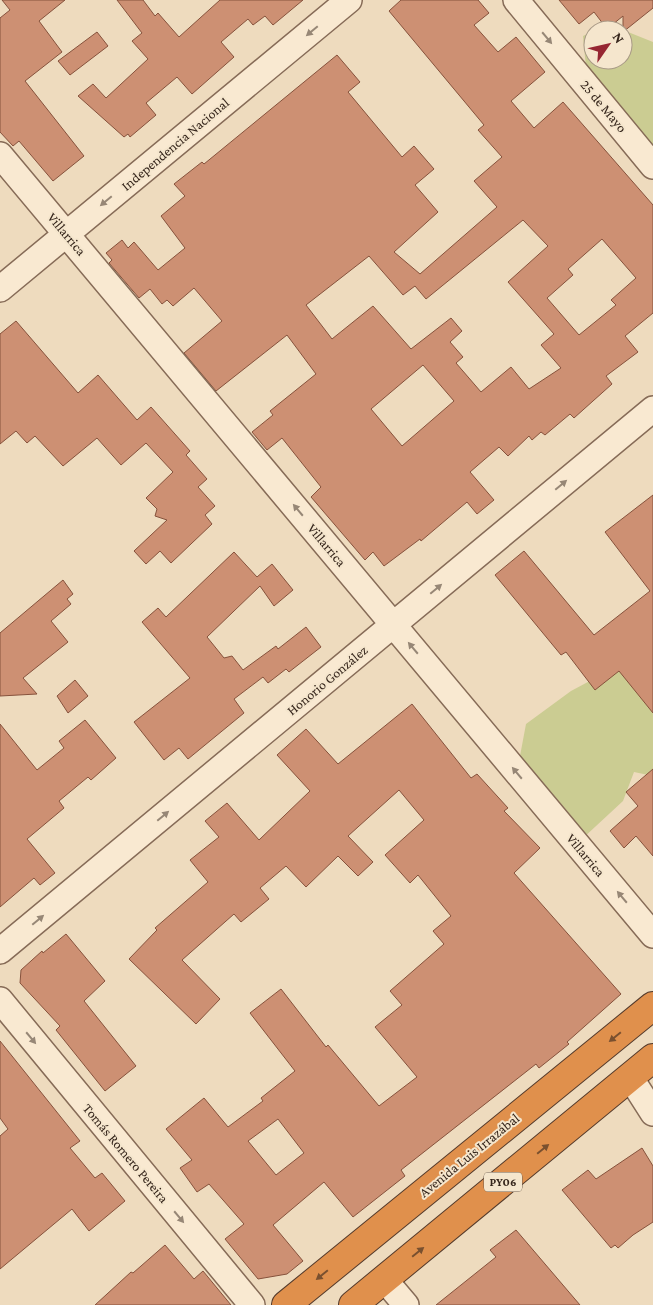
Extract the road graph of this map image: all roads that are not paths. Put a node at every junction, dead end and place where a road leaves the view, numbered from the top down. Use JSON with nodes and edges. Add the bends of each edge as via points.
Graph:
{"nodes":[{"id":1,"x":350,"y":0,"type":"edge"},
{"id":2,"x":516,"y":0,"type":"edge"},
{"id":3,"x":0,"y":155,"type":"edge"},
{"id":4,"x":653,"y":166,"type":"edge"},
{"id":5,"x":66,"y":234,"type":"junction"},
{"id":6,"x":0,"y":289,"type":"edge"},
{"id":7,"x":653,"y":409,"type":"edge"},
{"id":8,"x":394,"y":624,"type":"junction"},
{"id":9,"x":653,"y":935,"type":"edge"},
{"id":10,"x":0,"y":951,"type":"edge"},
{"id":11,"x":0,"y":1000,"type":"edge"},
{"id":12,"x":653,"y":1006,"type":"edge"},
{"id":13,"x":653,"y":1058,"type":"edge"},
{"id":14,"x":630,"y":1078,"type":"junction"},
{"id":15,"x":653,"y":1113,"type":"edge"},
{"id":16,"x":384,"y":1279,"type":"junction"},
{"id":17,"x":252,"y":1305,"type":"edge"},
{"id":18,"x":286,"y":1305,"type":"edge"},
{"id":19,"x":353,"y":1305,"type":"edge"},
{"id":20,"x":406,"y":1305,"type":"edge"}],
"edges":[{"from":1,"to":5,"type":"street","name":"Independencia Nacional","one_way":true},
{"from":2,"to":4,"type":"street","name":"25 de Mayo","one_way":true},
{"from":3,"to":5,"type":"street","name":"Villarrica"},
{"from":5,"to":6,"type":"street","name":"Independencia Nacional"},
{"from":8,"to":5,"type":"street","name":"Villarrica","one_way":true},
{"from":8,"to":7,"type":"street","name":"Honorio González","one_way":true},
{"from":9,"to":8,"type":"street","name":"Villarrica","one_way":true},
{"from":10,"to":8,"type":"street","name":"Honorio González","one_way":true},
{"from":11,"to":17,"type":"street","name":"Tomás Romero Pereira","one_way":true},
{"from":12,"to":18,"type":"highway","name":"Avenida Luis Irrazábal","one_way":true},
{"from":13,"to":14,"type":"highway","number":"PY06"},
{"from":14,"to":15,"type":"street"},
{"from":16,"to":14,"type":"highway","number":"PY06","one_way":true},
{"from":16,"to":19,"type":"highway","number":"PY06"},
{"from":16,"to":20,"type":"street"}]}
